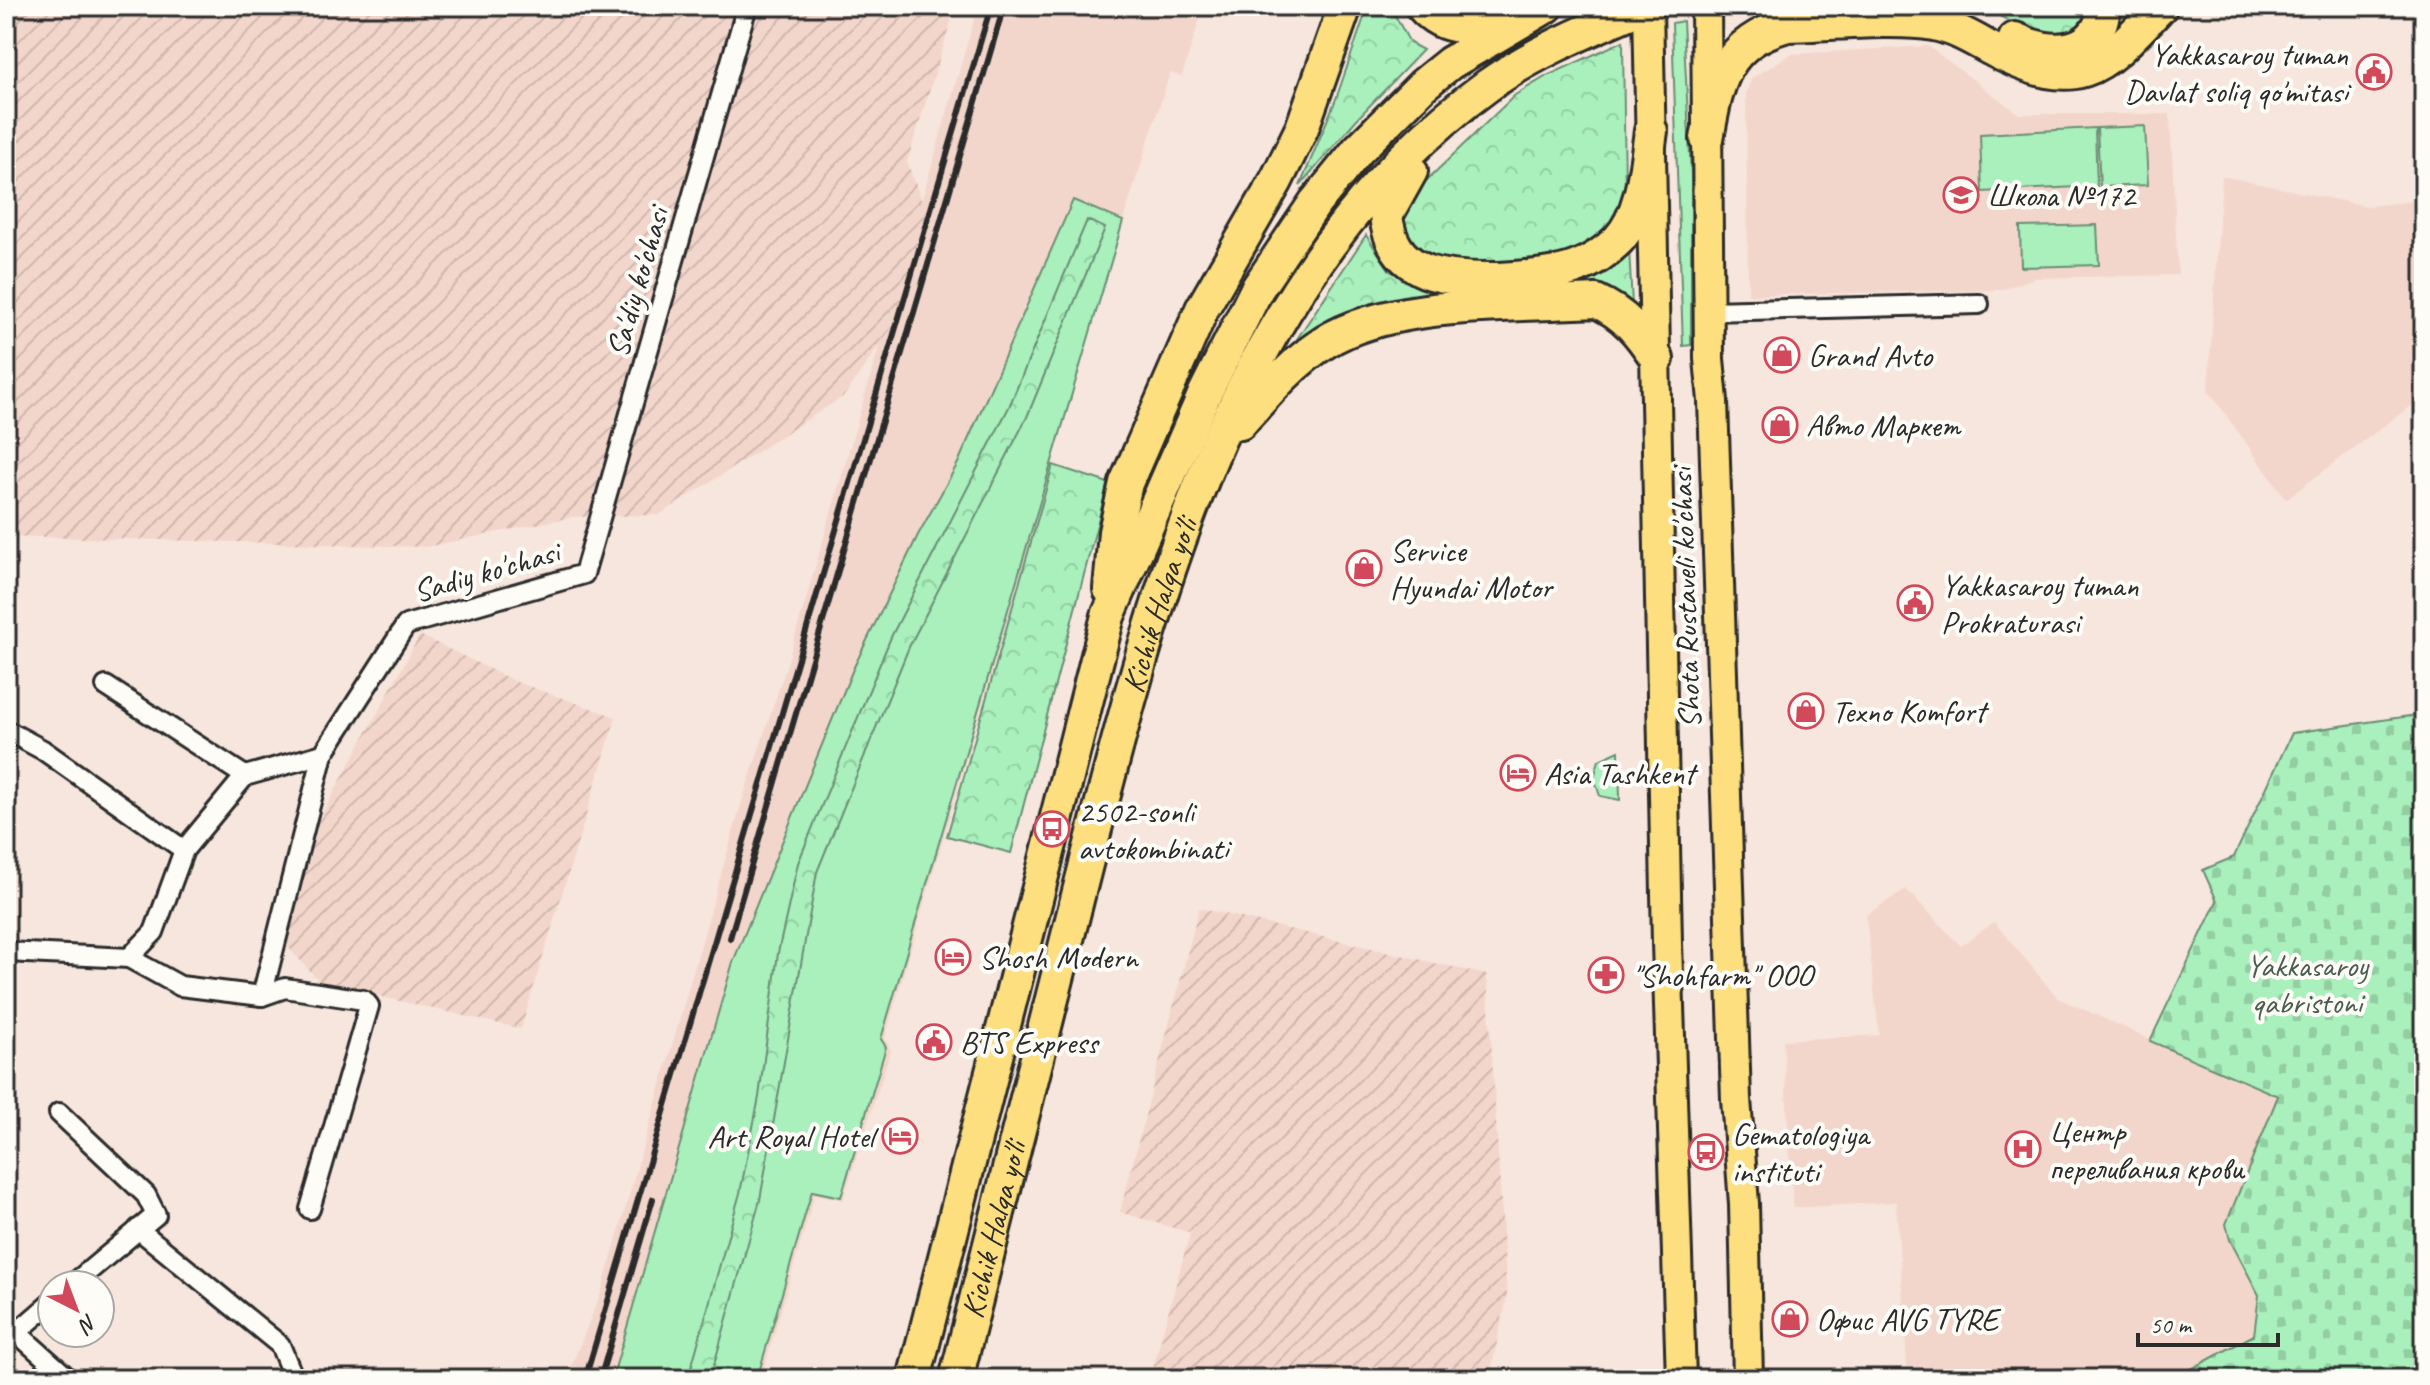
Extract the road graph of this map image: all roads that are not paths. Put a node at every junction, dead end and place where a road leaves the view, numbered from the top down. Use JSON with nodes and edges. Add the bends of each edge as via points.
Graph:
{"nodes":[{"id":1,"x":747,"y":6,"type":"edge"},
{"id":2,"x":1345,"y":6,"type":"edge"},
{"id":3,"x":1422,"y":6,"type":"edge"},
{"id":4,"x":1646,"y":6,"type":"edge"},
{"id":5,"x":1706,"y":6,"type":"edge"},
{"id":6,"x":1945,"y":6,"type":"edge"},
{"id":7,"x":2104,"y":6,"type":"edge"},
{"id":8,"x":2161,"y":6,"type":"edge"},
{"id":9,"x":1535,"y":12,"type":"edge"},
{"id":10,"x":1455,"y":110,"type":"junction"},
{"id":11,"x":1651,"y":131,"type":"junction"},
{"id":12,"x":1707,"y":139,"type":"junction"},
{"id":13,"x":1979,"y":304,"type":"dead end"},
{"id":14,"x":1708,"y":311,"type":"junction"},
{"id":15,"x":1657,"y":359,"type":"junction"},
{"id":16,"x":1214,"y":453,"type":"junction"},
{"id":17,"x":584,"y":574,"type":"joint"},
{"id":18,"x":1108,"y":616,"type":"junction"},
{"id":19,"x":106,"y":686,"type":"dead end"},
{"id":20,"x":6,"y":730,"type":"edge"},
{"id":21,"x":323,"y":754,"type":"junction"},
{"id":22,"x":245,"y":776,"type":"junction"},
{"id":23,"x":184,"y":850,"type":"junction"},
{"id":24,"x":6,"y":952,"type":"edge"},
{"id":25,"x":129,"y":958,"type":"junction"},
{"id":26,"x":262,"y":996,"type":"junction"},
{"id":27,"x":987,"y":1083,"type":"junction"},
{"id":28,"x":1028,"y":1093,"type":"junction"},
{"id":29,"x":59,"y":1113,"type":"dead end"},
{"id":30,"x":310,"y":1209,"type":"dead end"},
{"id":31,"x":138,"y":1229,"type":"junction"},
{"id":32,"x":91,"y":1269,"type":"edge"},
{"id":33,"x":36,"y":1312,"type":"edge"},
{"id":34,"x":11,"y":1328,"type":"edge"},
{"id":35,"x":69,"y":1379,"type":"edge"},
{"id":36,"x":294,"y":1379,"type":"edge"},
{"id":37,"x":914,"y":1379,"type":"edge"},
{"id":38,"x":956,"y":1379,"type":"edge"},
{"id":39,"x":1681,"y":1379,"type":"edge"},
{"id":40,"x":1748,"y":1379,"type":"edge"}],
"edges":[{"from":1,"to":17,"type":"street","name":"Sa'diy ko'chasi"},
{"from":2,"to":18,"type":"highway","via":[[1302,128],[1202,309],[1126,483],[1115,532]]},
{"from":3,"to":9,"type":"highway","via":[[1447,25],[1475,28]]},
{"from":4,"to":10,"type":"highway","name":"Kichik Halqa yo'li","via":[[1539,55]]},
{"from":4,"to":11,"type":"main road","name":"Shota Rustaveli ko'chasi"},
{"from":5,"to":12,"type":"main road","name":"Shota Rustaveli ko'chasi"},
{"from":6,"to":7,"type":"highway","via":[[2029,46],[2055,52],[2093,35],[2103,20]]},
{"from":8,"to":12,"type":"highway","via":[[2103,62],[2059,74],[2027,67],[1934,24],[1774,29],[1748,42],[1728,64]]},
{"from":9,"to":18,"type":"highway","name":"Kichik Halqa yo'li","via":[[1450,63],[1382,123],[1281,251],[1205,393]]},
{"from":10,"to":11,"type":"highway","via":[[1386,216],[1392,245],[1404,258],[1442,276],[1540,274],[1598,257],[1628,225],[1642,185]]},
{"from":10,"to":16,"type":"highway","name":"Kichik Halqa yo'li","via":[[1400,163],[1311,268]]},
{"from":11,"to":15,"type":"main road","name":"Shota Rustaveli ko'chasi"},
{"from":12,"to":14,"type":"main road","name":"Shota Rustaveli ko'chasi"},
{"from":13,"to":14,"type":"street"},
{"from":14,"to":40,"type":"main road","name":"Shota Rustaveli ko'chasi"},
{"from":15,"to":16,"type":"highway","via":[[1617,310],[1596,301],[1397,316],[1344,332],[1316,348],[1265,394]]},
{"from":15,"to":39,"type":"main road","name":"Shota Rustaveli ko'chasi"},
{"from":16,"to":28,"type":"highway","name":"Kichik Halqa yo'li","via":[[1138,662]]},
{"from":17,"to":21,"type":"street","name":"Sadiy ko'chasi","via":[[406,625]]},
{"from":18,"to":27,"type":"highway","name":"Kichik Halqa yo'li"},
{"from":19,"to":22,"type":"street"},
{"from":20,"to":23,"type":"street","via":[[43,750]]},
{"from":21,"to":22,"type":"street"},
{"from":21,"to":26,"type":"street","name":"Sadiy ko'chasi"},
{"from":22,"to":23,"type":"street"},
{"from":23,"to":25,"type":"street","via":[[154,932]]},
{"from":24,"to":25,"type":"street"},
{"from":25,"to":26,"type":"street","via":[[180,986]]},
{"from":26,"to":30,"type":"street","via":[[285,988],[364,1000],[369,1006]]},
{"from":27,"to":28,"type":"highway"},
{"from":27,"to":37,"type":"highway","name":"Kichik Halqa yo'li"},
{"from":28,"to":38,"type":"highway","name":"Kichik Halqa yo'li"},
{"from":29,"to":31,"type":"street","via":[[146,1195],[156,1215]]},
{"from":31,"to":32,"type":"street"},
{"from":31,"to":36,"type":"street","via":[[280,1345]]},
{"from":33,"to":34,"type":"street"},
{"from":34,"to":35,"type":"street"}]}
